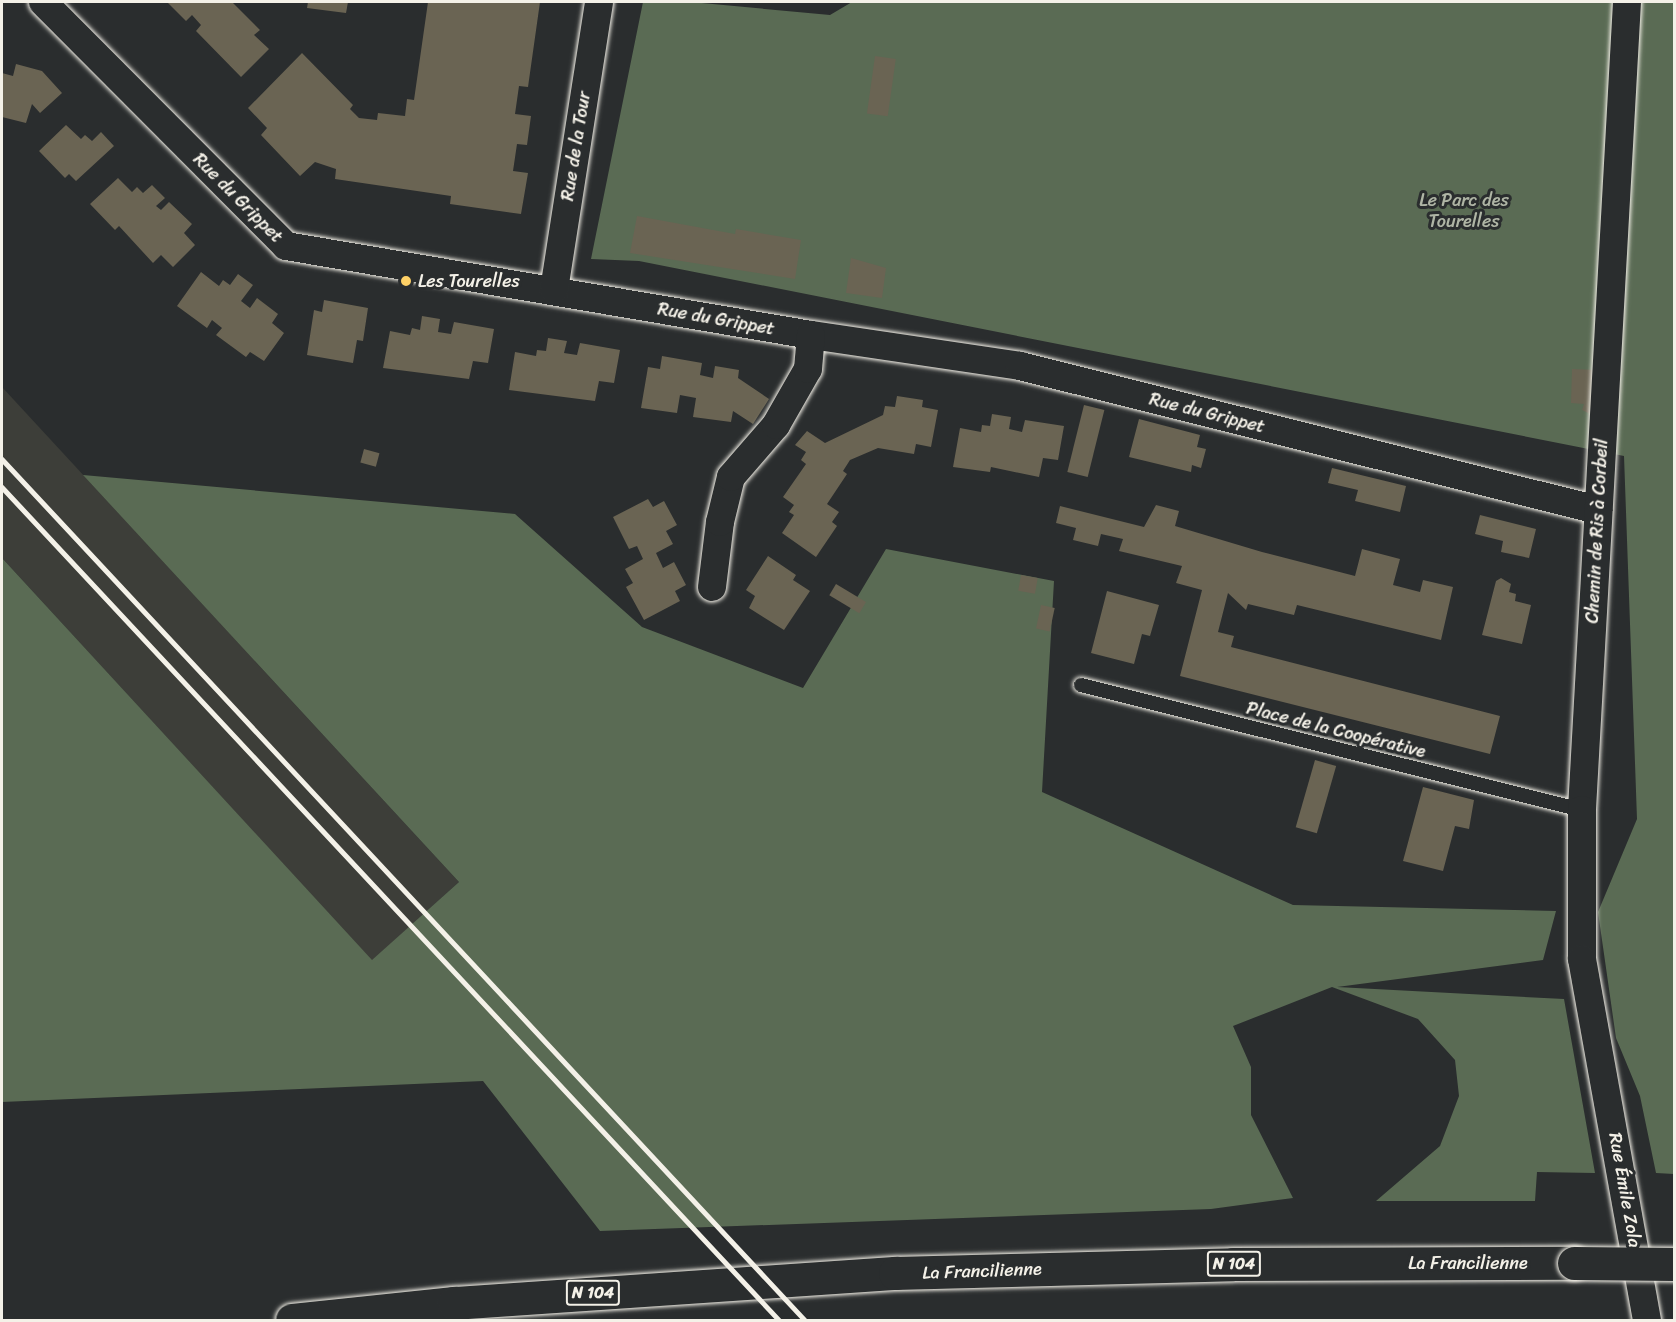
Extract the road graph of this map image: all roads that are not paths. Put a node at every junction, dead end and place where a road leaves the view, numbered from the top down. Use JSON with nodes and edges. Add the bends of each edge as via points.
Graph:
{"nodes":[{"id":1,"x":44,"y":2,"type":"edge"},
{"id":2,"x":599,"y":2,"type":"edge"},
{"id":3,"x":1627,"y":2,"type":"edge"},
{"id":4,"x":554,"y":290,"type":"junction"},
{"id":5,"x":812,"y":335,"type":"junction"},
{"id":6,"x":1598,"y":510,"type":"junction"},
{"id":7,"x":712,"y":587,"type":"dead end"},
{"id":8,"x":1081,"y":685,"type":"dead end"},
{"id":9,"x":1582,"y":810,"type":"junction"},
{"id":10,"x":1602,"y":1060,"type":"joint"},
{"id":11,"x":1674,"y":1264,"type":"edge"},
{"id":12,"x":292,"y":1320,"type":"edge"},
{"id":13,"x":1647,"y":1320,"type":"edge"}],
"edges":[{"from":1,"to":4,"type":"street","name":"Rue du Grippet","via":[[286,246]]},
{"from":2,"to":4,"type":"street","name":"Rue de la Tour"},
{"from":3,"to":6,"type":"street","name":"Chemin de Ris à Corbeil"},
{"from":4,"to":5,"type":"street","name":"Rue du Grippet"},
{"from":5,"to":6,"type":"street","name":"Rue du Grippet","via":[[1020,366]]},
{"from":5,"to":7,"type":"street","via":[[808,369],[782,416],[731,477],[720,522]]},
{"from":6,"to":9,"type":"street","name":"Chemin de Ris à Corbeil"},
{"from":8,"to":9,"type":"lane","name":"Place de la Coopérative"},
{"from":9,"to":10,"type":"street","name":"Chemin de Ris à Corbeil","via":[[1582,959]]},
{"from":10,"to":13,"type":"street","name":"Rue Émile Zola"},
{"from":11,"to":12,"type":"highway","name":"La Francilienne","number":"N 104","bridge":true,"via":[[1233,1264],[895,1273],[454,1303]]}]}
